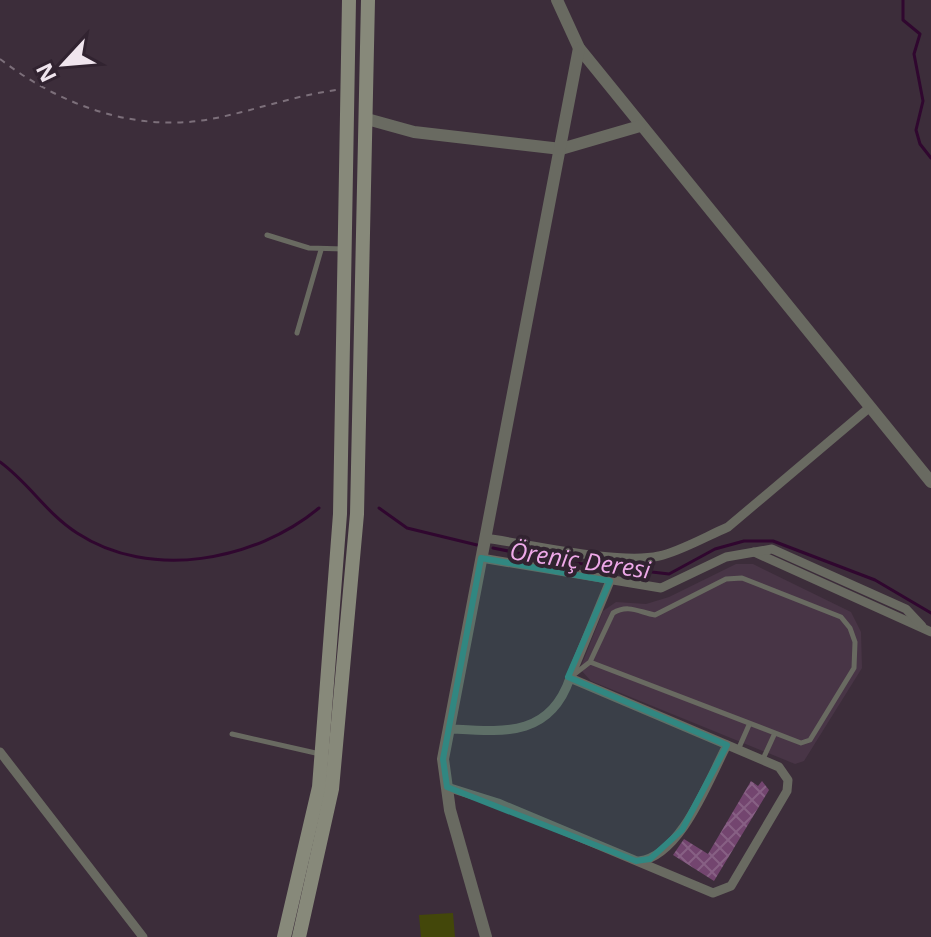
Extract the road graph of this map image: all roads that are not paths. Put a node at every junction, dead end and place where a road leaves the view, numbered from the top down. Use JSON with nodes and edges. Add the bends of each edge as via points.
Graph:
{"nodes":[{"id":1,"x":349,"y":0,"type":"edge"},
{"id":2,"x":368,"y":0,"type":"edge"},
{"id":3,"x":557,"y":0,"type":"edge"},
{"id":4,"x":579,"y":48,"type":"junction"},
{"id":5,"x":367,"y":119,"type":"junction"},
{"id":6,"x":640,"y":126,"type":"junction"},
{"id":7,"x":561,"y":149,"type":"junction"},
{"id":8,"x":267,"y":235,"type":"dead end"},
{"id":9,"x":345,"y":249,"type":"junction"},
{"id":10,"x":321,"y":250,"type":"junction"},
{"id":11,"x":297,"y":333,"type":"dead end"},
{"id":12,"x":870,"y":407,"type":"junction"},
{"id":13,"x":931,"y":482,"type":"edge"},
{"id":14,"x":485,"y":538,"type":"junction"},
{"id":15,"x":481,"y":558,"type":"junction"},
{"id":16,"x":610,"y":581,"type":"junction"},
{"id":17,"x":926,"y":629,"type":"edge"},
{"id":18,"x":590,"y":662,"type":"junction"},
{"id":19,"x":570,"y":678,"type":"junction"},
{"id":20,"x":749,"y":725,"type":"junction"},
{"id":21,"x":452,"y":729,"type":"junction"},
{"id":22,"x":232,"y":734,"type":"dead end"},
{"id":23,"x":774,"y":735,"type":"junction"},
{"id":24,"x":727,"y":745,"type":"junction"},
{"id":25,"x":738,"y":750,"type":"junction"},
{"id":26,"x":0,"y":752,"type":"edge"},
{"id":27,"x":321,"y":754,"type":"junction"},
{"id":28,"x":763,"y":760,"type":"junction"},
{"id":29,"x":447,"y":787,"type":"junction"},
{"id":30,"x":636,"y":861,"type":"junction"},
{"id":31,"x":143,"y":937,"type":"edge"},
{"id":32,"x":284,"y":937,"type":"edge"},
{"id":33,"x":299,"y":937,"type":"edge"},
{"id":34,"x":486,"y":937,"type":"edge"}],
"edges":[{"from":1,"to":9,"type":"main road"},
{"from":2,"to":5,"type":"main road"},
{"from":3,"to":4,"type":"street"},
{"from":4,"to":6,"type":"street"},
{"from":4,"to":7,"type":"street"},
{"from":5,"to":7,"type":"street","via":[[414,132]]},
{"from":5,"to":33,"type":"main road","via":[[357,514],[332,789]]},
{"from":6,"to":7,"type":"street"},
{"from":6,"to":12,"type":"street"},
{"from":7,"to":14,"type":"street"},
{"from":8,"to":10,"type":"lane"},
{"from":9,"to":10,"type":"lane"},
{"from":9,"to":27,"type":"main road","via":[[340,514]]},
{"from":10,"to":11,"type":"lane"},
{"from":12,"to":13,"type":"street"},
{"from":12,"to":14,"type":"street","via":[[728,527],[667,554],[634,559]]},
{"from":14,"to":15,"type":"street"},
{"from":15,"to":16,"type":"street"},
{"from":15,"to":21,"type":"street"},
{"from":16,"to":17,"type":"street","via":[[661,588],[718,560],[754,552]]},
{"from":16,"to":19,"type":"street"},
{"from":18,"to":19,"type":"lane"},
{"from":18,"to":20,"type":"lane"},
{"from":18,"to":23,"type":"lane","via":[[613,613],[630,608],[655,615],[726,579],[742,578],[841,617],[855,642],[854,668],[810,740],[801,743]]},
{"from":19,"to":21,"type":"street","via":[[563,698],[539,722],[487,731]]},
{"from":19,"to":24,"type":"street"},
{"from":20,"to":23,"type":"lane"},
{"from":20,"to":25,"type":"lane"},
{"from":21,"to":29,"type":"street","via":[[443,759]]},
{"from":22,"to":27,"type":"lane"},
{"from":23,"to":28,"type":"lane"},
{"from":24,"to":25,"type":"street"},
{"from":24,"to":30,"type":"street","via":[[682,830],[659,854]]},
{"from":25,"to":28,"type":"street"},
{"from":26,"to":31,"type":"street"},
{"from":27,"to":32,"type":"main road","via":[[319,787]]},
{"from":28,"to":30,"type":"street","via":[[786,772],[787,791],[731,886],[713,893]]},
{"from":29,"to":30,"type":"street"},
{"from":29,"to":34,"type":"street"}]}
